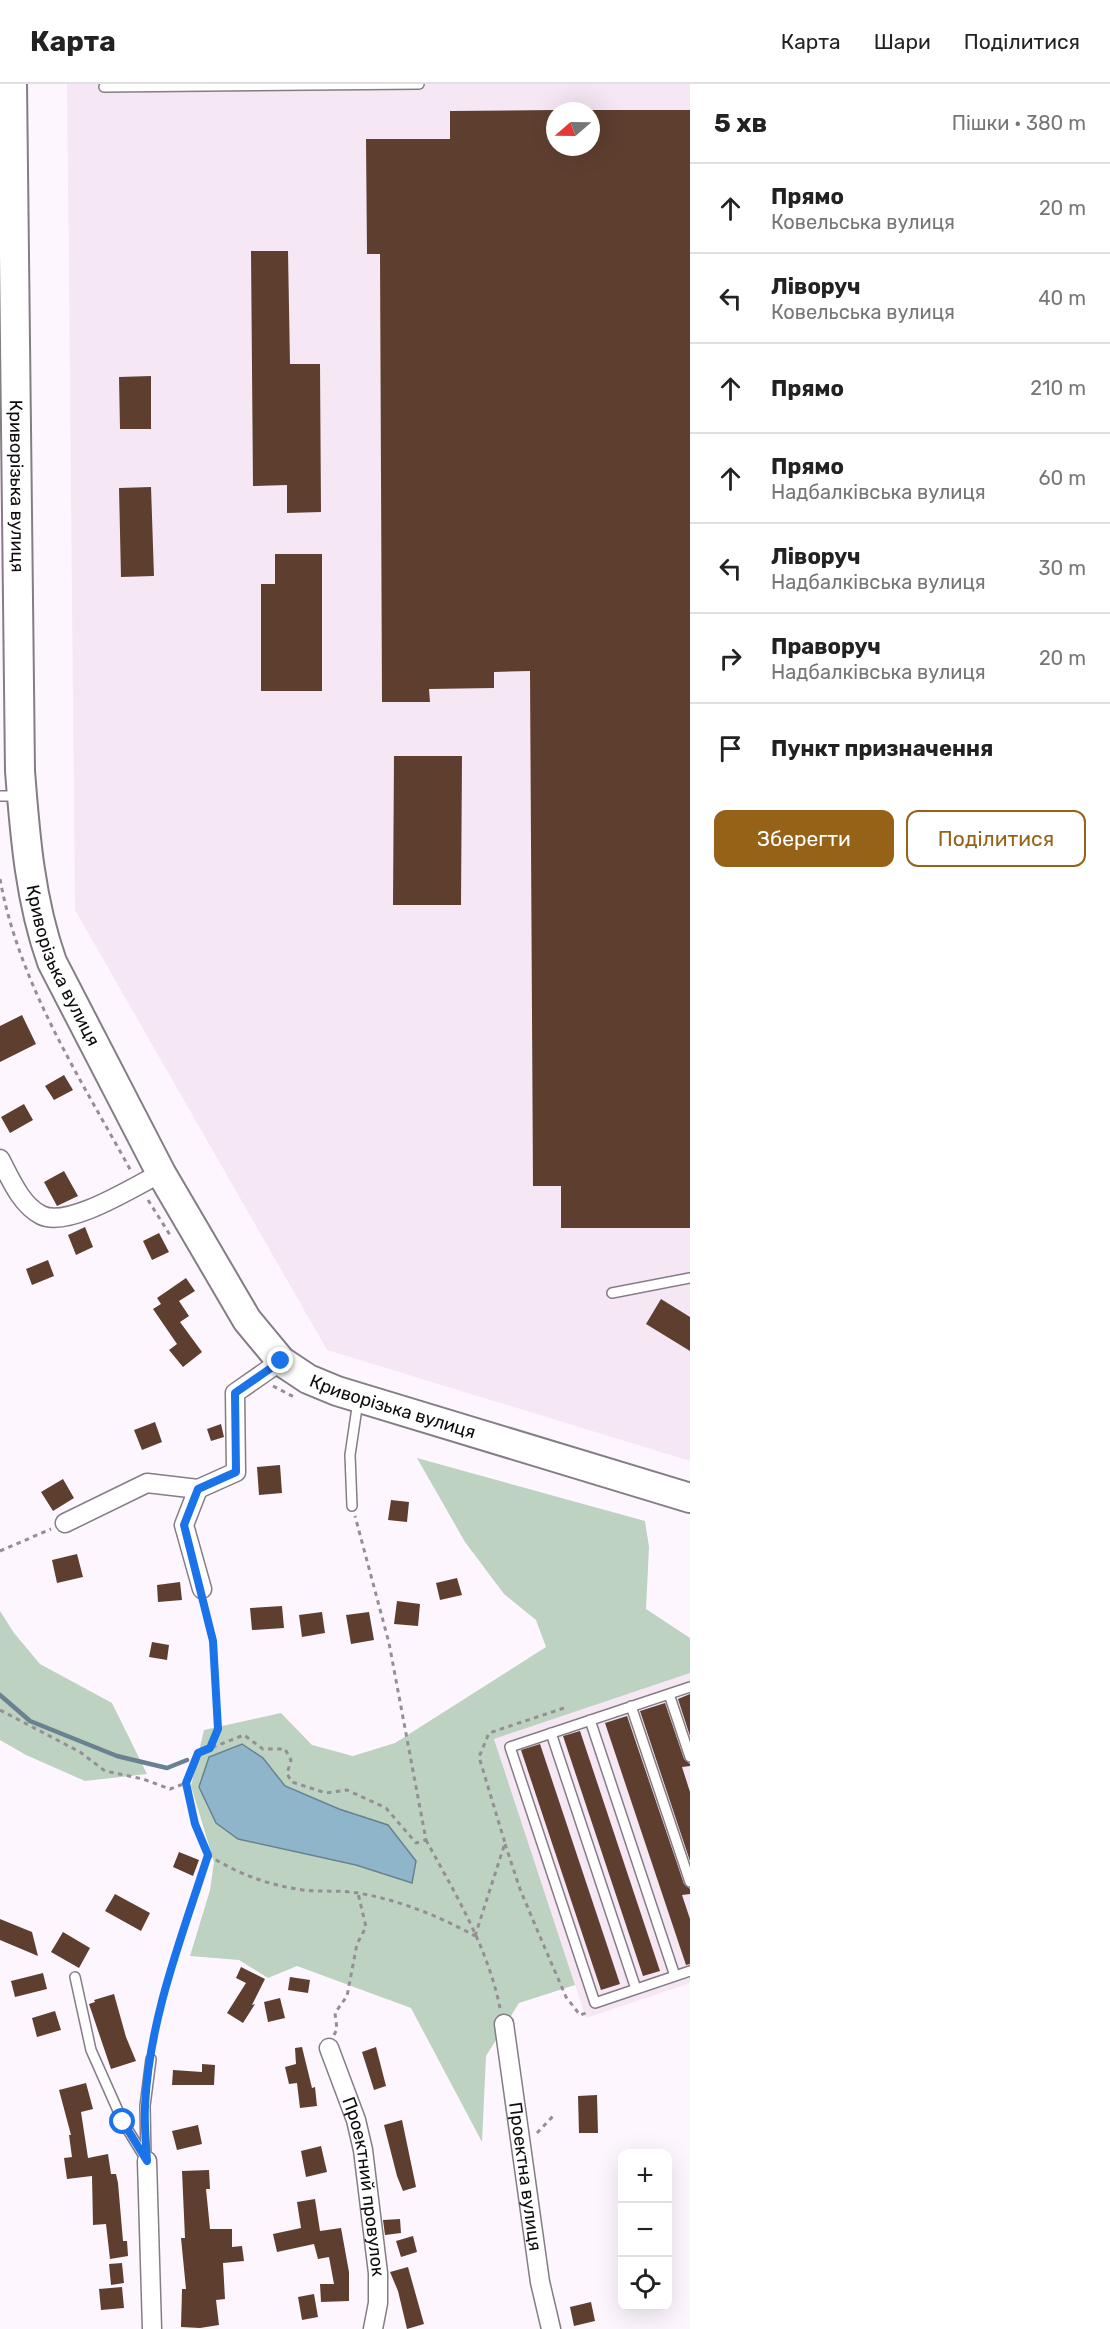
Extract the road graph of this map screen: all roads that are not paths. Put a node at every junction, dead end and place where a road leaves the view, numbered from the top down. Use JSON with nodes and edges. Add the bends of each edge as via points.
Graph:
{"nodes":[{"id":1,"x":12,"y":84,"type":"edge"},
{"id":2,"x":419,"y":84,"type":"edge"},
{"id":3,"x":104,"y":87,"type":"dead end"},
{"id":4,"x":11,"y":796,"type":"edge"},
{"id":5,"x":0,"y":1159,"type":"edge"},
{"id":6,"x":150,"y":1179,"type":"junction"},
{"id":7,"x":690,"y":1278,"type":"edge"},
{"id":8,"x":612,"y":1293,"type":"dead end"},
{"id":9,"x":281,"y":1361,"type":"junction"},
{"id":10,"x":359,"y":1398,"type":"junction"},
{"id":11,"x":198,"y":1489,"type":"junction"},
{"id":12,"x":690,"y":1498,"type":"edge"},
{"id":13,"x":352,"y":1506,"type":"road end"},
{"id":14,"x":65,"y":1524,"type":"road end"},
{"id":15,"x":202,"y":1589,"type":"road end"},
{"id":16,"x":690,"y":1687,"type":"edge"},
{"id":17,"x":669,"y":1694,"type":"junction"},
{"id":18,"x":631,"y":1706,"type":"junction"},
{"id":19,"x":590,"y":1720,"type":"junction"},
{"id":20,"x":551,"y":1733,"type":"junction"},
{"id":21,"x":690,"y":1758,"type":"edge"},
{"id":22,"x":690,"y":1882,"type":"edge"},
{"id":23,"x":690,"y":1971,"type":"edge"},
{"id":24,"x":675,"y":1976,"type":"junction"},
{"id":25,"x":75,"y":1977,"type":"dead end"},
{"id":26,"x":636,"y":1989,"type":"junction"},
{"id":27,"x":504,"y":2024,"type":"road end"},
{"id":28,"x":329,"y":2048,"type":"dead end"},
{"id":29,"x":151,"y":2059,"type":"road end"},
{"id":30,"x":147,"y":2161,"type":"junction"},
{"id":31,"x":152,"y":2329,"type":"edge"},
{"id":32,"x":374,"y":2329,"type":"edge"},
{"id":33,"x":551,"y":2329,"type":"edge"}],
"edges":[{"from":1,"to":4,"type":"main road","name":"Криворізька вулиця"},
{"from":2,"to":3,"type":"lane"},
{"from":4,"to":6,"type":"main road","name":"Криворізька вулиця","via":[[26,843],[35,904],[52,962]]},
{"from":5,"to":6,"type":"street","via":[[28,1204],[50,1218],[84,1211]]},
{"from":6,"to":9,"type":"main road","name":"Криворізька вулиця","via":[[247,1320]]},
{"from":7,"to":8,"type":"lane"},
{"from":9,"to":10,"type":"main road","name":"Криворізька вулиця","via":[[308,1379]]},
{"from":9,"to":11,"type":"street","via":[[235,1393],[236,1472]]},
{"from":10,"to":12,"type":"main road","name":"Криворізька вулиця"},
{"from":10,"to":13,"type":"lane","via":[[350,1455]]},
{"from":11,"to":14,"type":"street","via":[[147,1483]]},
{"from":11,"to":15,"type":"street","via":[[184,1525]]},
{"from":16,"to":17,"type":"lane"},
{"from":17,"to":18,"type":"lane"},
{"from":17,"to":21,"type":"lane"},
{"from":18,"to":19,"type":"lane"},
{"from":18,"to":22,"type":"lane"},
{"from":19,"to":20,"type":"lane"},
{"from":19,"to":24,"type":"lane"},
{"from":20,"to":26,"type":"lane"},
{"from":20,"to":26,"type":"lane","via":[[510,1747],[595,2003]]},
{"from":23,"to":24,"type":"lane"},
{"from":24,"to":26,"type":"lane"},
{"from":25,"to":30,"type":"lane","via":[[91,2050],[123,2122]]},
{"from":27,"to":33,"type":"street","name":"Проектна вулиця","via":[[540,2282]]},
{"from":28,"to":32,"type":"street","name":"Проектний провулок","via":[[363,2150],[378,2273]]},
{"from":29,"to":30,"type":"lane","via":[[145,2106]]},
{"from":30,"to":31,"type":"street"}]}
